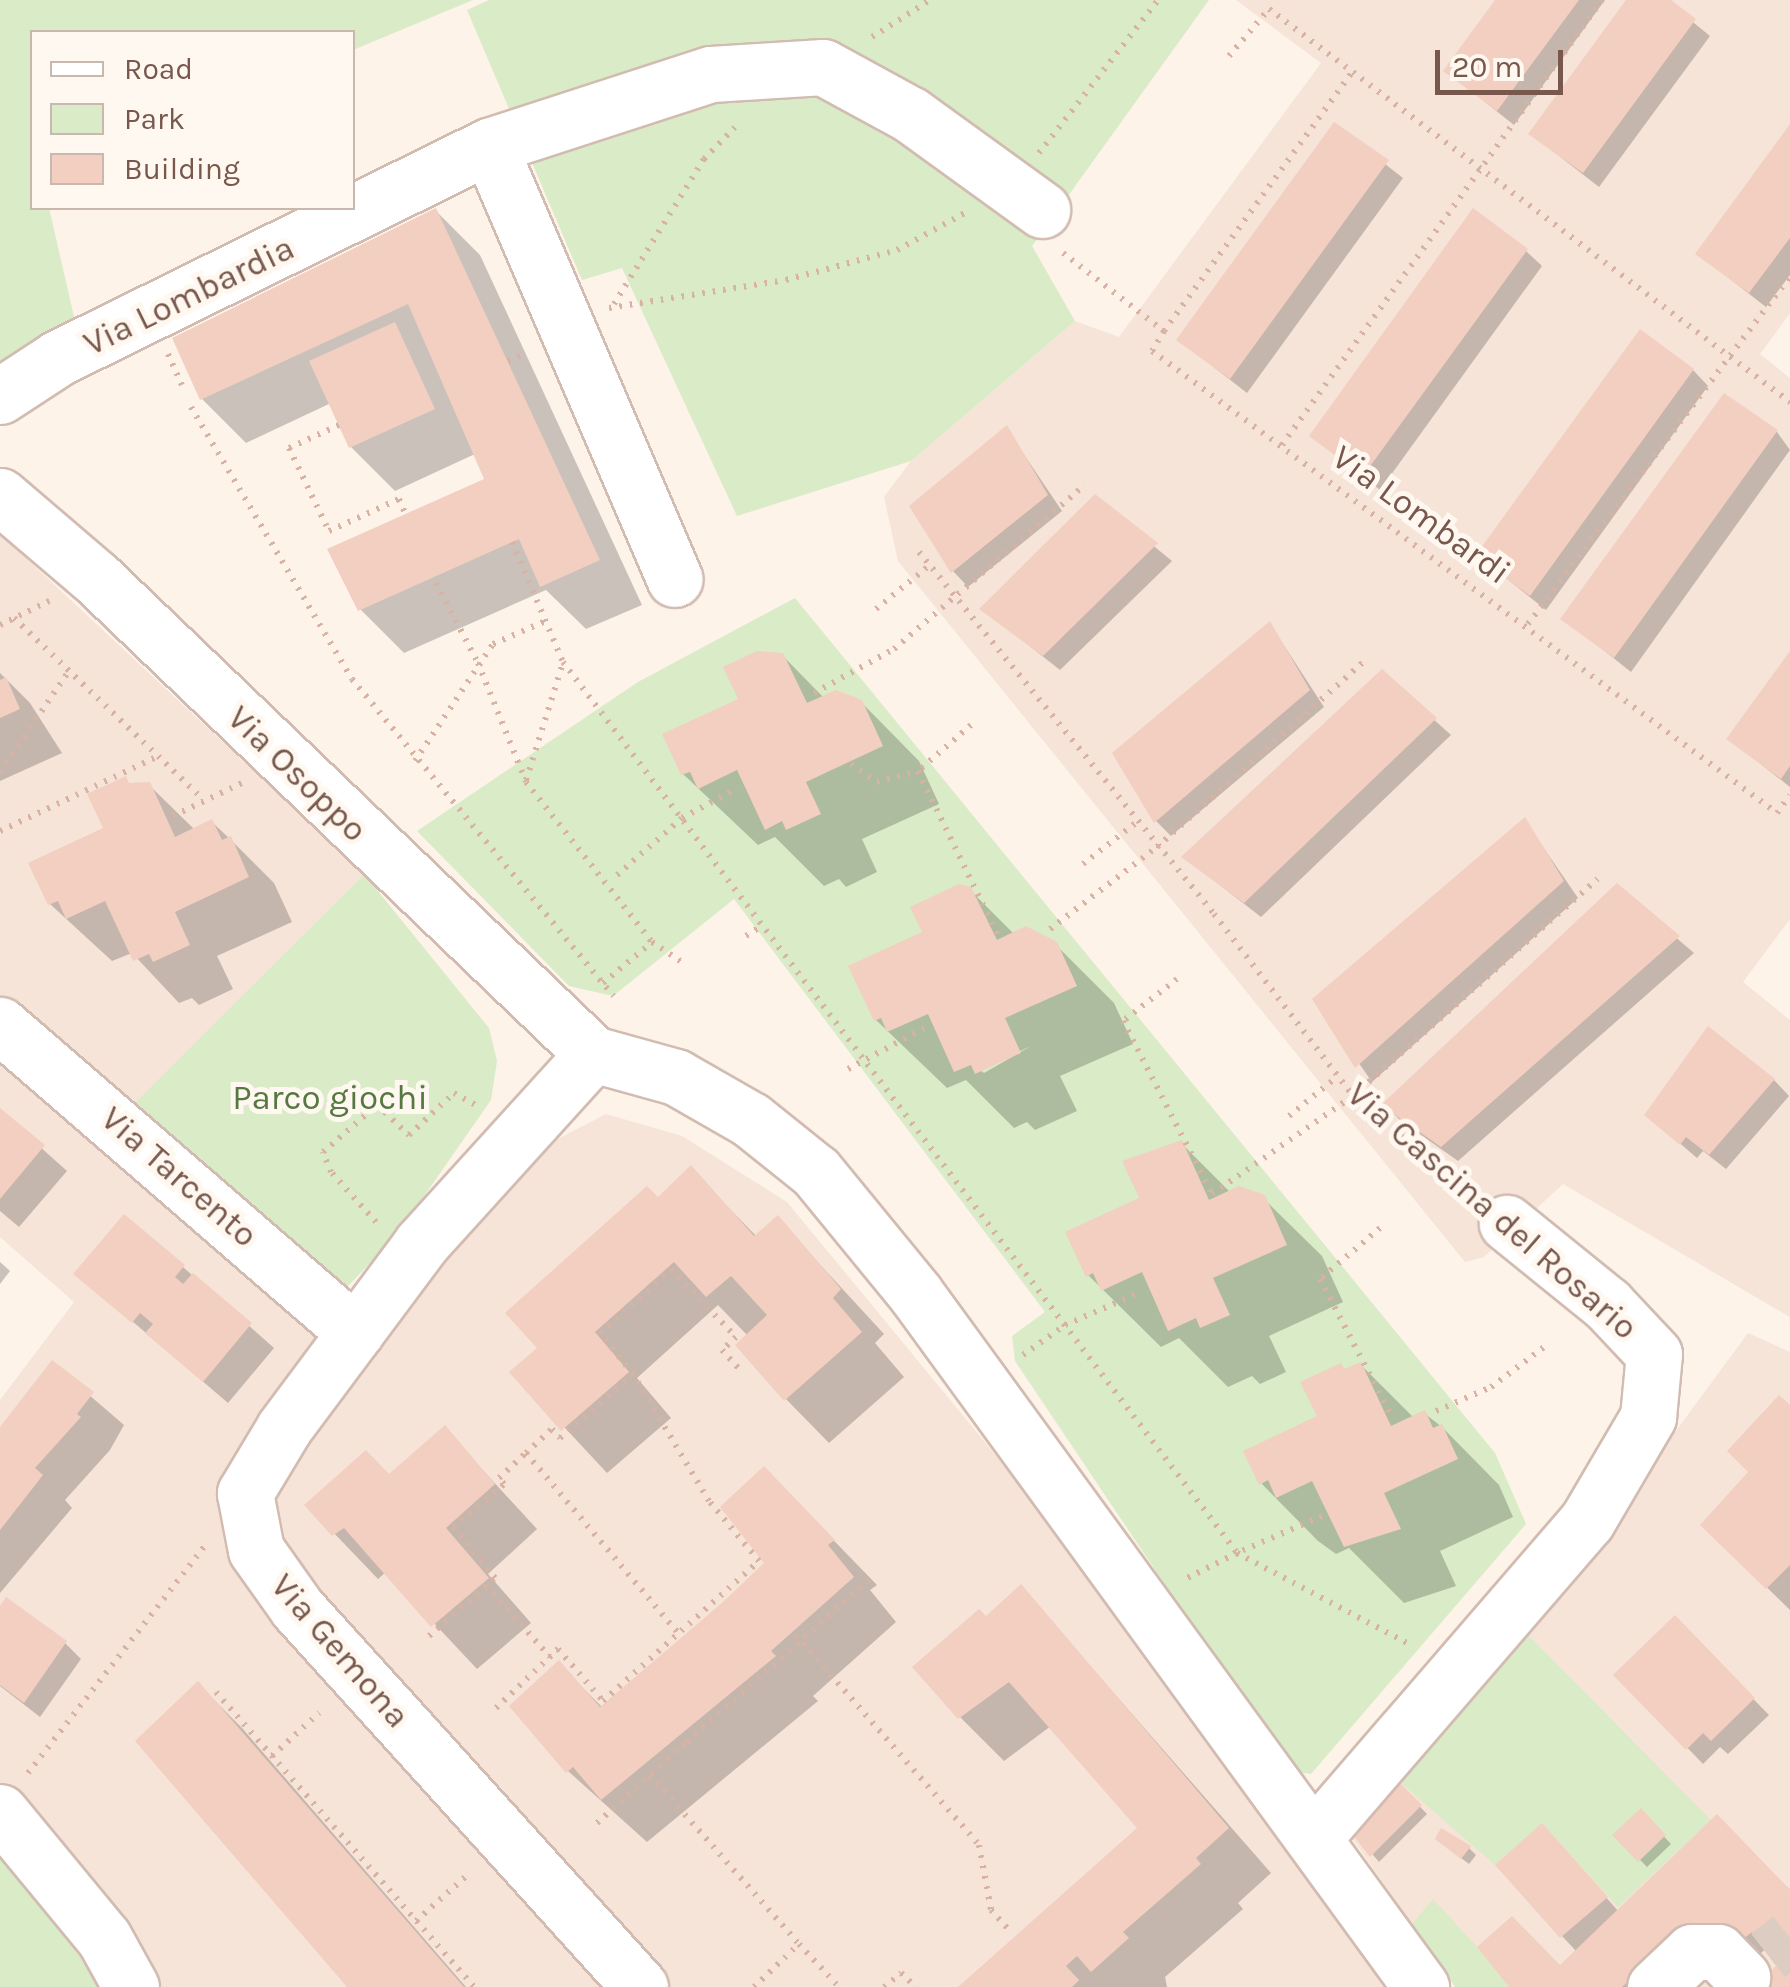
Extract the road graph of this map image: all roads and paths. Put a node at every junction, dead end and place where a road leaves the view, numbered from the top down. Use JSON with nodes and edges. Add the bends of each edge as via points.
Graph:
{"nodes":[{"id":1,"x":930,"y":0,"type":"edge"},
{"id":2,"x":1158,"y":0,"type":"edge"},
{"id":3,"x":1264,"y":0,"type":"edge"},
{"id":4,"x":1602,"y":0,"type":"edge"},
{"id":5,"x":1268,"y":8,"type":"junction"},
{"id":6,"x":1229,"y":56,"type":"dead end"},
{"id":7,"x":824,"y":67,"type":"junction"},
{"id":8,"x":1352,"y":72,"type":"junction"},
{"id":9,"x":751,"y":110,"type":"dead end"},
{"id":10,"x":488,"y":146,"type":"junction"},
{"id":11,"x":1481,"y":169,"type":"junction"},
{"id":12,"x":1034,"y":213,"type":"junction"},
{"id":13,"x":1790,"y":276,"type":"edge"},
{"id":14,"x":1164,"y":331,"type":"junction"},
{"id":15,"x":516,"y":357,"type":"dead end"},
{"id":16,"x":1729,"y":357,"type":"junction"},
{"id":17,"x":508,"y":361,"type":"dead end"},
{"id":18,"x":0,"y":396,"type":"edge"},
{"id":19,"x":1790,"y":402,"type":"edge"},
{"id":20,"x":191,"y":406,"type":"dead end"},
{"id":21,"x":339,"y":425,"type":"dead end"},
{"id":22,"x":1282,"y":445,"type":"junction"},
{"id":23,"x":1084,"y":485,"type":"dead end"},
{"id":24,"x":0,"y":496,"type":"edge"},
{"id":25,"x":404,"y":513,"type":"dead end"},
{"id":26,"x":512,"y":542,"type":"dead end"},
{"id":27,"x":919,"y":552,"type":"dead end"},
{"id":28,"x":930,"y":565,"type":"junction"},
{"id":29,"x":675,"y":579,"type":"dead end"},
{"id":30,"x":436,"y":584,"type":"dead end"},
{"id":31,"x":956,"y":595,"type":"junction"},
{"id":32,"x":56,"y":596,"type":"dead end"},
{"id":33,"x":876,"y":610,"type":"dead end"},
{"id":34,"x":14,"y":618,"type":"junction"},
{"id":35,"x":546,"y":621,"type":"junction"},
{"id":36,"x":1528,"y":624,"type":"junction"},
{"id":37,"x":0,"y":625,"type":"edge"},
{"id":38,"x":1368,"y":658,"type":"dead end"},
{"id":39,"x":563,"y":662,"type":"junction"},
{"id":40,"x":478,"y":663,"type":"junction"},
{"id":41,"x":69,"y":671,"type":"junction"},
{"id":42,"x":814,"y":693,"type":"dead end"},
{"id":43,"x":971,"y":725,"type":"dead end"},
{"id":44,"x":158,"y":756,"type":"junction"},
{"id":45,"x":416,"y":761,"type":"junction"},
{"id":46,"x":851,"y":764,"type":"dead end"},
{"id":47,"x":918,"y":770,"type":"junction"},
{"id":48,"x":0,"y":772,"type":"edge"},
{"id":49,"x":250,"y":779,"type":"dead end"},
{"id":50,"x":526,"y":782,"type":"junction"},
{"id":51,"x":736,"y":789,"type":"dead end"},
{"id":52,"x":1790,"y":795,"type":"edge"},
{"id":53,"x":203,"y":798,"type":"junction"},
{"id":54,"x":172,"y":816,"type":"dead end"},
{"id":55,"x":682,"y":818,"type":"junction"},
{"id":56,"x":1136,"y":822,"type":"junction"},
{"id":57,"x":0,"y":831,"type":"edge"},
{"id":58,"x":1157,"y":846,"type":"junction"},
{"id":59,"x":1083,"y":864,"type":"dead end"},
{"id":60,"x":617,"y":875,"type":"dead end"},
{"id":61,"x":1597,"y":879,"type":"dead end"},
{"id":62,"x":763,"y":925,"type":"junction"},
{"id":63,"x":1050,"y":929,"type":"dead end"},
{"id":64,"x":746,"y":936,"type":"dead end"},
{"id":65,"x":998,"y":938,"type":"dead end"},
{"id":66,"x":652,"y":942,"type":"junction"},
{"id":67,"x":686,"y":964,"type":"dead end"},
{"id":68,"x":1177,"y":979,"type":"dead end"},
{"id":69,"x":603,"y":983,"type":"junction"},
{"id":70,"x":614,"y":996,"type":"dead end"},
{"id":71,"x":0,"y":1025,"type":"edge"},
{"id":72,"x":926,"y":1027,"type":"dead end"},
{"id":73,"x":592,"y":1054,"type":"junction"},
{"id":74,"x":864,"y":1059,"type":"junction"},
{"id":75,"x":848,"y":1068,"type":"dead end"},
{"id":76,"x":1338,"y":1076,"type":"junction"},
{"id":77,"x":1353,"y":1096,"type":"junction"},
{"id":78,"x":487,"y":1111,"type":"dead end"},
{"id":79,"x":1290,"y":1116,"type":"dead end"},
{"id":80,"x":1507,"y":1223,"type":"joint"},
{"id":81,"x":1380,"y":1228,"type":"dead end"},
{"id":82,"x":384,"y":1231,"type":"dead end"},
{"id":83,"x":1140,"y":1292,"type":"dead end"},
{"id":84,"x":1066,"y":1324,"type":"junction"},
{"id":85,"x":355,"y":1333,"type":"junction"},
{"id":86,"x":1547,"y":1345,"type":"dead end"},
{"id":87,"x":1023,"y":1354,"type":"dead end"},
{"id":88,"x":739,"y":1368,"type":"dead end"},
{"id":89,"x":633,"y":1374,"type":"junction"},
{"id":90,"x":1436,"y":1411,"type":"dead end"},
{"id":91,"x":1393,"y":1419,"type":"dead end"},
{"id":92,"x":526,"y":1452,"type":"junction"},
{"id":93,"x":245,"y":1493,"type":"junction"},
{"id":94,"x":1322,"y":1516,"type":"dead end"},
{"id":95,"x":1237,"y":1552,"type":"junction"},
{"id":96,"x":1185,"y":1579,"type":"dead end"},
{"id":97,"x":869,"y":1580,"type":"dead end"},
{"id":98,"x":486,"y":1586,"type":"junction"},
{"id":99,"x":678,"y":1633,"type":"junction"},
{"id":100,"x":428,"y":1636,"type":"dead end"},
{"id":101,"x":799,"y":1638,"type":"junction"},
{"id":102,"x":1413,"y":1646,"type":"dead end"},
{"id":103,"x":550,"y":1657,"type":"junction"},
{"id":104,"x":216,"y":1692,"type":"dead end"},
{"id":105,"x":496,"y":1708,"type":"dead end"},
{"id":106,"x":318,"y":1713,"type":"dead end"},
{"id":107,"x":272,"y":1756,"type":"junction"},
{"id":108,"x":650,"y":1775,"type":"junction"},
{"id":109,"x":12,"y":1795,"type":"edge"},
{"id":110,"x":597,"y":1823,"type":"dead end"},
{"id":111,"x":1315,"y":1836,"type":"junction"},
{"id":112,"x":466,"y":1877,"type":"dead end"},
{"id":113,"x":416,"y":1920,"type":"junction"},
{"id":114,"x":1012,"y":1934,"type":"dead end"},
{"id":115,"x":799,"y":1944,"type":"junction"},
{"id":116,"x":1747,"y":1973,"type":"edge"},
{"id":117,"x":131,"y":1987,"type":"edge"},
{"id":118,"x":474,"y":1987,"type":"edge"},
{"id":119,"x":640,"y":1987,"type":"edge"},
{"id":120,"x":754,"y":1987,"type":"edge"},
{"id":121,"x":839,"y":1987,"type":"edge"},
{"id":122,"x":884,"y":1987,"type":"edge"},
{"id":123,"x":916,"y":1987,"type":"edge"},
{"id":124,"x":1421,"y":1987,"type":"edge"},
{"id":125,"x":1655,"y":1987,"type":"edge"}],
"edges":[{"from":1,"to":7,"type":"path"},
{"from":2,"to":12,"type":"path"},
{"from":3,"to":5,"type":"path"},
{"from":4,"to":11,"type":"path"},
{"from":5,"to":6,"type":"path"},
{"from":5,"to":8,"type":"path"},
{"from":7,"to":10,"type":"street","name":"Via Lombardia","via":[[711,74]]},
{"from":7,"to":12,"type":"street","via":[[911,115]]},
{"from":8,"to":11,"type":"path"},
{"from":8,"to":14,"type":"path"},
{"from":9,"to":12,"type":"path","via":[[704,159],[614,305],[786,280]]},
{"from":10,"to":18,"type":"street","name":"Via Lombardia","via":[[58,358]]},
{"from":10,"to":29,"type":"street"},
{"from":11,"to":16,"type":"path"},
{"from":11,"to":22,"type":"path"},
{"from":12,"to":14,"type":"path"},
{"from":13,"to":16,"type":"path"},
{"from":14,"to":22,"type":"path","name":"Via Lombardi","via":[[1152,351]]},
{"from":15,"to":17,"type":"path"},
{"from":16,"to":19,"type":"path"},
{"from":16,"to":36,"type":"path"},
{"from":20,"to":45,"type":"path","via":[[322,634]]},
{"from":21,"to":25,"type":"path","via":[[289,448],[329,531],[399,500]]},
{"from":22,"to":36,"type":"path","name":"Via Lombardi"},
{"from":23,"to":31,"type":"path"},
{"from":24,"to":73,"type":"street","name":"Via Osoppo","via":[[96,578]]},
{"from":26,"to":35,"type":"path"},
{"from":27,"to":28,"type":"path","name":"Via Cascina del Rosario"},
{"from":28,"to":31,"type":"path","name":"Via Cascina del Rosario"},
{"from":28,"to":33,"type":"path"},
{"from":30,"to":40,"type":"path"},
{"from":31,"to":42,"type":"path","via":[[894,649]]},
{"from":31,"to":56,"type":"path","name":"Via Cascina del Rosario"},
{"from":32,"to":34,"type":"path"},
{"from":34,"to":37,"type":"path"},
{"from":34,"to":41,"type":"path"},
{"from":35,"to":39,"type":"path"},
{"from":35,"to":40,"type":"path","via":[[507,634]]},
{"from":36,"to":52,"type":"path","name":"Via Lombardi","via":[[1777,813]]},
{"from":38,"to":58,"type":"path"},
{"from":39,"to":50,"type":"path"},
{"from":39,"to":55,"type":"path"},
{"from":40,"to":45,"type":"path"},
{"from":40,"to":50,"type":"path"},
{"from":41,"to":44,"type":"path"},
{"from":41,"to":48,"type":"path"},
{"from":43,"to":47,"type":"path"},
{"from":44,"to":53,"type":"path"},
{"from":44,"to":57,"type":"path"},
{"from":45,"to":69,"type":"path"},
{"from":46,"to":47,"type":"path","via":[[877,782]]},
{"from":47,"to":65,"type":"path"},
{"from":49,"to":53,"type":"path"},
{"from":50,"to":66,"type":"path"},
{"from":51,"to":55,"type":"path"},
{"from":53,"to":54,"type":"path"},
{"from":55,"to":60,"type":"path"},
{"from":55,"to":62,"type":"path"},
{"from":56,"to":58,"type":"path","name":"Via Cascina del Rosario"},
{"from":56,"to":59,"type":"path"},
{"from":58,"to":63,"type":"path"},
{"from":58,"to":76,"type":"path","name":"Via Cascina del Rosario"},
{"from":61,"to":77,"type":"path"},
{"from":62,"to":64,"type":"path"},
{"from":62,"to":74,"type":"path"},
{"from":66,"to":67,"type":"path"},
{"from":66,"to":69,"type":"path"},
{"from":68,"to":77,"type":"path","via":[[1124,1022],[1212,1194]]},
{"from":69,"to":70,"type":"path"},
{"from":71,"to":85,"type":"street","name":"Via Tarcento"},
{"from":72,"to":74,"type":"path"},
{"from":73,"to":85,"type":"street","via":[[422,1244]]},
{"from":73,"to":111,"type":"street","via":[[676,1078],[750,1120],[816,1172],[915,1293]]},
{"from":74,"to":75,"type":"path"},
{"from":74,"to":84,"type":"path"},
{"from":76,"to":77,"type":"path","name":"Via Cascina del Rosario"},
{"from":76,"to":79,"type":"path"},
{"from":77,"to":80,"type":"path","name":"Via Cascina del Rosario"},
{"from":78,"to":82,"type":"path","via":[[454,1093],[408,1135],[376,1105],[323,1152],[331,1172]]},
{"from":80,"to":111,"type":"street","name":"Via Cascina del Rosario","via":[[1607,1304],[1654,1354],[1648,1417],[1587,1521]]},
{"from":81,"to":91,"type":"path","via":[[1320,1279]]},
{"from":83,"to":84,"type":"path"},
{"from":84,"to":87,"type":"path"},
{"from":84,"to":95,"type":"path"},
{"from":85,"to":93,"type":"street"},
{"from":86,"to":90,"type":"path","via":[[1491,1387]]},
{"from":88,"to":89,"type":"path","via":[[722,1350],[736,1337],[671,1269],[600,1334]]},
{"from":89,"to":92,"type":"path","via":[[560,1438],[552,1429]]},
{"from":89,"to":99,"type":"path","via":[[709,1501],[759,1561]]},
{"from":92,"to":98,"type":"path","via":[[498,1478],[504,1484],[453,1527],[495,1578]]},
{"from":92,"to":99,"type":"path"},
{"from":93,"to":109,"type":"path"},
{"from":93,"to":119,"type":"street","name":"Via Gemona","via":[[256,1550],[297,1608]]},
{"from":94,"to":95,"type":"path"},
{"from":95,"to":96,"type":"path"},
{"from":95,"to":102,"type":"path"},
{"from":97,"to":101,"type":"path"},
{"from":98,"to":100,"type":"path"},
{"from":98,"to":103,"type":"path"},
{"from":99,"to":103,"type":"path","via":[[603,1701],[558,1648]]},
{"from":101,"to":108,"type":"path"},
{"from":101,"to":114,"type":"path","via":[[979,1845],[991,1910]]},
{"from":103,"to":105,"type":"path"},
{"from":104,"to":107,"type":"path"},
{"from":106,"to":107,"type":"path"},
{"from":107,"to":113,"type":"path"},
{"from":108,"to":110,"type":"path"},
{"from":108,"to":115,"type":"path"},
{"from":109,"to":117,"type":"street"},
{"from":111,"to":124,"type":"street"},
{"from":112,"to":113,"type":"path"},
{"from":113,"to":118,"type":"path"},
{"from":115,"to":120,"type":"path"},
{"from":115,"to":121,"type":"path"},
{"from":116,"to":125,"type":"street","via":[[1718,1952],[1692,1952]]},
{"from":122,"to":123,"type":"path","via":[[901,1973]]}]}
